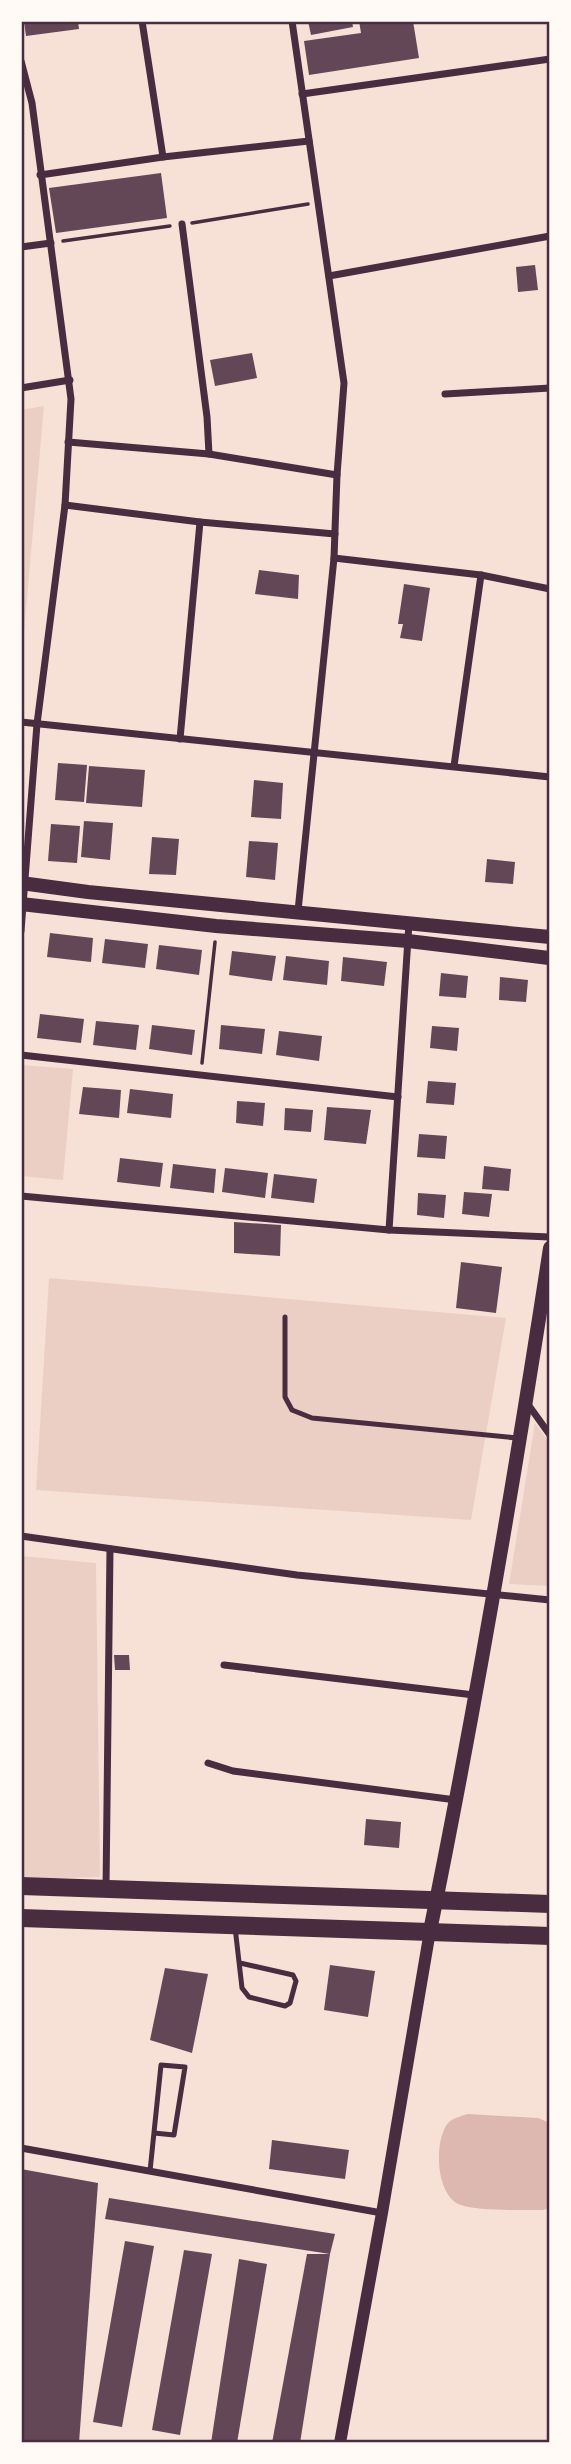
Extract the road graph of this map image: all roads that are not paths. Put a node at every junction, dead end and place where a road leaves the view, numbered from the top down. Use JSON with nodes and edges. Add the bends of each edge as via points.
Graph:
{"nodes":[{"id":1,"x":142,"y":21,"type":"edge"},
{"id":2,"x":292,"y":21,"type":"edge"},
{"id":3,"x":550,"y":59,"type":"edge"},
{"id":4,"x":21,"y":61,"type":"edge"},
{"id":5,"x":302,"y":94,"type":"junction"},
{"id":6,"x":32,"y":103,"type":"junction"},
{"id":7,"x":21,"y":104,"type":"edge"},
{"id":8,"x":309,"y":141,"type":"junction"},
{"id":9,"x":163,"y":157,"type":"junction"},
{"id":10,"x":40,"y":175,"type":"junction"},
{"id":11,"x":182,"y":224,"type":"dead end"},
{"id":12,"x":550,"y":236,"type":"edge"},
{"id":13,"x":51,"y":243,"type":"junction"},
{"id":14,"x":21,"y":247,"type":"edge"},
{"id":15,"x":329,"y":276,"type":"junction"},
{"id":16,"x":70,"y":380,"type":"junction"},
{"id":17,"x":21,"y":388,"type":"edge"},
{"id":18,"x":550,"y":388,"type":"edge"},
{"id":19,"x":445,"y":394,"type":"dead end"},
{"id":20,"x":68,"y":442,"type":"junction"},
{"id":21,"x":209,"y":454,"type":"junction"},
{"id":22,"x":337,"y":475,"type":"junction"},
{"id":23,"x":65,"y":505,"type":"junction"},
{"id":24,"x":200,"y":522,"type":"junction"},
{"id":25,"x":335,"y":534,"type":"junction"},
{"id":26,"x":334,"y":558,"type":"junction"},
{"id":27,"x":481,"y":576,"type":"junction"},
{"id":28,"x":550,"y":589,"type":"edge"},
{"id":29,"x":21,"y":722,"type":"edge"},
{"id":30,"x":37,"y":724,"type":"junction"},
{"id":31,"x":180,"y":739,"type":"junction"},
{"id":32,"x":314,"y":752,"type":"junction"},
{"id":33,"x":454,"y":766,"type":"junction"},
{"id":34,"x":550,"y":777,"type":"edge"},
{"id":35,"x":23,"y":883,"type":"edge"},
{"id":36,"x":22,"y":904,"type":"edge"},
{"id":37,"x":298,"y":911,"type":"junction"},
{"id":38,"x":409,"y":923,"type":"junction"},
{"id":39,"x":21,"y":931,"type":"edge"},
{"id":40,"x":550,"y":939,"type":"edge"},
{"id":41,"x":408,"y":942,"type":"junction"},
{"id":42,"x":550,"y":959,"type":"edge"},
{"id":43,"x":21,"y":1055,"type":"edge"},
{"id":44,"x":398,"y":1097,"type":"junction"},
{"id":45,"x":21,"y":1196,"type":"edge"},
{"id":46,"x":389,"y":1230,"type":"junction"},
{"id":47,"x":550,"y":1237,"type":"edge"},
{"id":48,"x":550,"y":1248,"type":"edge"},
{"id":49,"x":285,"y":1317,"type":"dead end"},
{"id":50,"x":526,"y":1403,"type":"junction"},
{"id":51,"x":550,"y":1435,"type":"edge"},
{"id":52,"x":520,"y":1438,"type":"junction"},
{"id":53,"x":21,"y":1536,"type":"edge"},
{"id":54,"x":110,"y":1549,"type":"junction"},
{"id":55,"x":493,"y":1595,"type":"junction"},
{"id":56,"x":550,"y":1600,"type":"edge"},
{"id":57,"x":224,"y":1665,"type":"dead end"},
{"id":58,"x":474,"y":1695,"type":"junction"},
{"id":59,"x":208,"y":1763,"type":"dead end"},
{"id":60,"x":456,"y":1800,"type":"junction"},
{"id":61,"x":21,"y":1886,"type":"edge"},
{"id":62,"x":106,"y":1890,"type":"junction"},
{"id":63,"x":436,"y":1901,"type":"junction"},
{"id":64,"x":550,"y":1904,"type":"edge"},
{"id":65,"x":21,"y":1918,"type":"edge"},
{"id":66,"x":235,"y":1924,"type":"junction"},
{"id":67,"x":430,"y":1931,"type":"junction"},
{"id":68,"x":550,"y":1936,"type":"edge"},
{"id":69,"x":240,"y":1963,"type":"junction"},
{"id":70,"x":155,"y":2133,"type":"junction"},
{"id":71,"x":21,"y":2148,"type":"edge"},
{"id":72,"x":150,"y":2171,"type":"junction"},
{"id":73,"x":382,"y":2213,"type":"junction"},
{"id":74,"x":340,"y":2443,"type":"edge"}],
"edges":[{"from":1,"to":9,"type":"street"},
{"from":2,"to":5,"type":"street"},
{"from":3,"to":5,"type":"street"},
{"from":4,"to":6,"type":"street"},
{"from":5,"to":8,"type":"street"},
{"from":6,"to":7,"type":"street"},
{"from":6,"to":10,"type":"street"},
{"from":8,"to":9,"type":"street"},
{"from":8,"to":15,"type":"street"},
{"from":9,"to":10,"type":"street"},
{"from":10,"to":13,"type":"street"},
{"from":11,"to":21,"type":"street"},
{"from":12,"to":15,"type":"street"},
{"from":13,"to":14,"type":"street"},
{"from":13,"to":16,"type":"street"},
{"from":15,"to":22,"type":"street","via":[[344,383]]},
{"from":16,"to":17,"type":"street"},
{"from":16,"to":20,"type":"street"},
{"from":18,"to":19,"type":"street"},
{"from":20,"to":21,"type":"street"},
{"from":20,"to":23,"type":"street"},
{"from":21,"to":22,"type":"street"},
{"from":22,"to":25,"type":"street"},
{"from":23,"to":24,"type":"street"},
{"from":23,"to":30,"type":"street"},
{"from":24,"to":25,"type":"street"},
{"from":24,"to":31,"type":"street"},
{"from":25,"to":26,"type":"street"},
{"from":26,"to":27,"type":"street"},
{"from":26,"to":32,"type":"street"},
{"from":27,"to":28,"type":"street"},
{"from":27,"to":33,"type":"street"},
{"from":29,"to":30,"type":"street"},
{"from":30,"to":31,"type":"street"},
{"from":30,"to":35,"type":"street"},
{"from":31,"to":32,"type":"street"},
{"from":32,"to":33,"type":"street"},
{"from":32,"to":37,"type":"street"},
{"from":33,"to":34,"type":"street"},
{"from":35,"to":36,"type":"street"},
{"from":35,"to":37,"type":"main road"},
{"from":36,"to":39,"type":"street"},
{"from":36,"to":41,"type":"main road"},
{"from":37,"to":38,"type":"main road"},
{"from":38,"to":40,"type":"main road"},
{"from":38,"to":41,"type":"street"},
{"from":40,"to":42,"type":"main road"},
{"from":41,"to":42,"type":"main road"},
{"from":41,"to":44,"type":"street"},
{"from":43,"to":44,"type":"street"},
{"from":44,"to":46,"type":"street"},
{"from":45,"to":46,"type":"street"},
{"from":46,"to":47,"type":"street"},
{"from":48,"to":50,"type":"main road"},
{"from":49,"to":52,"type":"lane","via":[[285,1397],[292,1410],[312,1418]]},
{"from":50,"to":51,"type":"street"},
{"from":50,"to":52,"type":"main road"},
{"from":52,"to":55,"type":"main road"},
{"from":53,"to":54,"type":"street"},
{"from":54,"to":55,"type":"street","via":[[297,1575]]},
{"from":54,"to":62,"type":"street"},
{"from":55,"to":56,"type":"street"},
{"from":55,"to":58,"type":"main road"},
{"from":57,"to":58,"type":"street"},
{"from":58,"to":60,"type":"main road"},
{"from":59,"to":60,"type":"street","via":[[233,1771]]},
{"from":60,"to":63,"type":"main road"},
{"from":61,"to":62,"type":"main road"},
{"from":62,"to":63,"type":"main road"},
{"from":63,"to":64,"type":"main road"},
{"from":63,"to":67,"type":"main road"},
{"from":65,"to":66,"type":"main road"},
{"from":66,"to":67,"type":"main road"},
{"from":66,"to":69,"type":"lane"},
{"from":67,"to":68,"type":"main road"},
{"from":67,"to":73,"type":"street"},
{"from":69,"to":69,"type":"lane","via":[[242,1988],[249,1997],[285,2006],[290,2003],[296,1982],[293,1975]]},
{"from":70,"to":70,"type":"lane","via":[[161,2066],[185,2067],[174,2135]]},
{"from":70,"to":72,"type":"lane"},
{"from":71,"to":72,"type":"street"},
{"from":72,"to":73,"type":"street"},
{"from":73,"to":74,"type":"street"}]}
